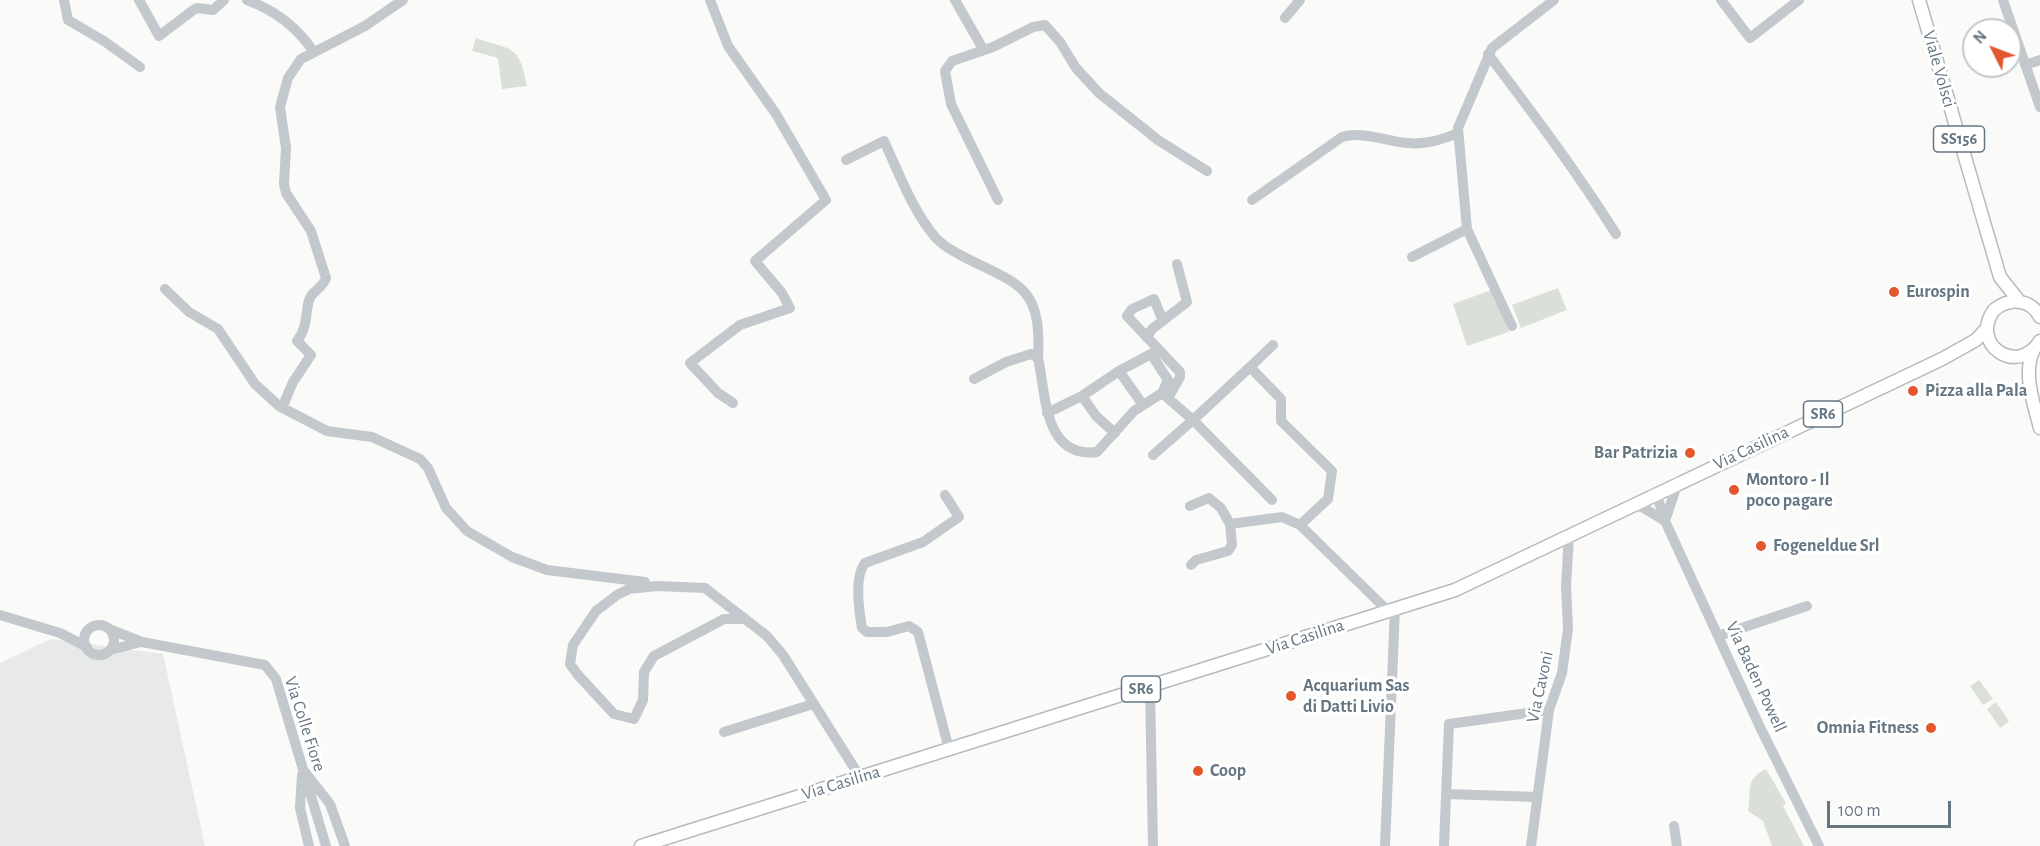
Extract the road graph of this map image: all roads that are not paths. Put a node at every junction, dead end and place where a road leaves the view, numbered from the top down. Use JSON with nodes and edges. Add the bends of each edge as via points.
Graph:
{"nodes":[{"id":1,"x":64,"y":0,"type":"edge"},
{"id":2,"x":139,"y":0,"type":"edge"},
{"id":3,"x":224,"y":0,"type":"edge"},
{"id":4,"x":248,"y":0,"type":"edge"},
{"id":5,"x":403,"y":0,"type":"edge"},
{"id":6,"x":710,"y":0,"type":"edge"},
{"id":7,"x":955,"y":0,"type":"edge"},
{"id":8,"x":1300,"y":0,"type":"edge"},
{"id":9,"x":1554,"y":0,"type":"edge"},
{"id":10,"x":1721,"y":0,"type":"edge"},
{"id":11,"x":1799,"y":0,"type":"edge"},
{"id":12,"x":1919,"y":0,"type":"edge"},
{"id":13,"x":2003,"y":0,"type":"edge"},
{"id":14,"x":1285,"y":18,"type":"dead end"},
{"id":15,"x":983,"y":49,"type":"junction"},
{"id":16,"x":313,"y":51,"type":"junction"},
{"id":17,"x":1488,"y":54,"type":"junction"},
{"id":18,"x":2040,"y":60,"type":"edge"},
{"id":19,"x":2025,"y":65,"type":"junction"},
{"id":20,"x":140,"y":67,"type":"dead end"},
{"id":21,"x":2040,"y":107,"type":"edge"},
{"id":22,"x":1458,"y":133,"type":"junction"},
{"id":23,"x":846,"y":160,"type":"dead end"},
{"id":24,"x":1207,"y":171,"type":"dead end"},
{"id":25,"x":998,"y":200,"type":"dead end"},
{"id":26,"x":1252,"y":200,"type":"dead end"},
{"id":27,"x":1467,"y":229,"type":"junction"},
{"id":28,"x":1616,"y":234,"type":"dead end"},
{"id":29,"x":1412,"y":257,"type":"dead end"},
{"id":30,"x":1177,"y":264,"type":"dead end"},
{"id":31,"x":2000,"y":277,"type":"junction"},
{"id":32,"x":165,"y":289,"type":"dead end"},
{"id":33,"x":2019,"y":301,"type":"junction"},
{"id":34,"x":2036,"y":308,"type":"edge"},
{"id":35,"x":1990,"y":315,"type":"junction"},
{"id":36,"x":2040,"y":317,"type":"edge"},
{"id":37,"x":1163,"y":321,"type":"junction"},
{"id":38,"x":1512,"y":326,"type":"dead end"},
{"id":39,"x":1987,"y":328,"type":"junction"},
{"id":40,"x":1147,"y":338,"type":"junction"},
{"id":41,"x":1273,"y":345,"type":"dead end"},
{"id":42,"x":2037,"y":349,"type":"edge"},
{"id":43,"x":1996,"y":350,"type":"junction"},
{"id":44,"x":2009,"y":357,"type":"junction"},
{"id":45,"x":1038,"y":358,"type":"junction"},
{"id":46,"x":1942,"y":359,"type":"junction"},
{"id":47,"x":1250,"y":367,"type":"junction"},
{"id":48,"x":1119,"y":371,"type":"junction"},
{"id":49,"x":974,"y":379,"type":"dead end"},
{"id":50,"x":2031,"y":390,"type":"junction"},
{"id":51,"x":1165,"y":395,"type":"junction"},
{"id":52,"x":1082,"y":396,"type":"junction"},
{"id":53,"x":733,"y":403,"type":"dead end"},
{"id":54,"x":1143,"y":405,"type":"junction"},
{"id":55,"x":282,"y":408,"type":"junction"},
{"id":56,"x":1047,"y":413,"type":"junction"},
{"id":57,"x":1193,"y":420,"type":"junction"},
{"id":58,"x":2040,"y":428,"type":"edge"},
{"id":59,"x":1115,"y":432,"type":"junction"},
{"id":60,"x":1153,"y":455,"type":"dead end"},
{"id":61,"x":1678,"y":482,"type":"junction"},
{"id":62,"x":945,"y":495,"type":"dead end"},
{"id":63,"x":1652,"y":495,"type":"junction"},
{"id":64,"x":1272,"y":501,"type":"dead end"},
{"id":65,"x":1630,"y":505,"type":"junction"},
{"id":66,"x":1190,"y":506,"type":"dead end"},
{"id":67,"x":1665,"y":521,"type":"junction"},
{"id":68,"x":1230,"y":525,"type":"junction"},
{"id":69,"x":1300,"y":525,"type":"junction"},
{"id":70,"x":1569,"y":534,"type":"junction"},
{"id":71,"x":1191,"y":565,"type":"dead end"},
{"id":72,"x":664,"y":586,"type":"junction"},
{"id":73,"x":1807,"y":606,"type":"dead end"},
{"id":74,"x":1391,"y":610,"type":"junction"},
{"id":75,"x":0,"y":615,"type":"edge"},
{"id":76,"x":744,"y":619,"type":"junction"},
{"id":77,"x":109,"y":629,"type":"junction"},
{"id":78,"x":88,"y":630,"type":"junction"},
{"id":79,"x":60,"y":633,"type":"junction"},
{"id":80,"x":1718,"y":636,"type":"junction"},
{"id":81,"x":141,"y":642,"type":"junction"},
{"id":82,"x":87,"y":647,"type":"junction"},
{"id":83,"x":110,"y":650,"type":"junction"},
{"id":84,"x":1150,"y":686,"type":"junction"},
{"id":85,"x":813,"y":704,"type":"junction"},
{"id":86,"x":1549,"y":710,"type":"junction"},
{"id":87,"x":724,"y":732,"type":"dead end"},
{"id":88,"x":949,"y":749,"type":"junction"},
{"id":89,"x":303,"y":769,"type":"junction"},
{"id":90,"x":860,"y":777,"type":"junction"},
{"id":91,"x":1447,"y":794,"type":"junction"},
{"id":92,"x":1537,"y":797,"type":"junction"},
{"id":93,"x":1674,"y":826,"type":"dead end"},
{"id":94,"x":309,"y":846,"type":"edge"},
{"id":95,"x":326,"y":846,"type":"edge"},
{"id":96,"x":345,"y":846,"type":"edge"},
{"id":97,"x":641,"y":846,"type":"edge"},
{"id":98,"x":1153,"y":846,"type":"edge"},
{"id":99,"x":1386,"y":846,"type":"edge"},
{"id":100,"x":1444,"y":846,"type":"edge"},
{"id":101,"x":1531,"y":846,"type":"edge"},
{"id":102,"x":1677,"y":846,"type":"edge"},
{"id":103,"x":1819,"y":846,"type":"edge"}],
"edges":[{"from":1,"to":20,"type":"street","via":[[69,21]]},
{"from":2,"to":3,"type":"street","via":[[159,36],[197,8],[213,10]]},
{"from":4,"to":16,"type":"street","via":[[285,21]]},
{"from":5,"to":16,"type":"street","via":[[365,26]]},
{"from":6,"to":53,"type":"street","via":[[729,46],[776,114],[826,200],[755,261],[790,308],[740,325],[690,363]]},
{"from":7,"to":15,"type":"street"},
{"from":8,"to":14,"type":"street"},
{"from":9,"to":17,"type":"street"},
{"from":10,"to":11,"type":"street","via":[[1750,38]]},
{"from":12,"to":31,"type":"main road","name":"Viale Volsci","number":"SS156"},
{"from":13,"to":19,"type":"street"},
{"from":15,"to":24,"type":"street","via":[[1045,25],[1099,93],[1158,140]]},
{"from":15,"to":25,"type":"street","via":[[952,61],[946,78],[951,104]]},
{"from":16,"to":55,"type":"street","via":[[294,66],[282,99],[280,120],[286,148],[286,193],[311,231],[326,278],[309,298],[304,332],[297,341],[311,356],[293,382]]},
{"from":17,"to":22,"type":"street"},
{"from":17,"to":28,"type":"street","via":[[1585,185]]},
{"from":18,"to":19,"type":"street"},
{"from":19,"to":21,"type":"street"},
{"from":22,"to":26,"type":"street","via":[[1438,141],[1409,144],[1354,135],[1342,137]]},
{"from":22,"to":27,"type":"street"},
{"from":23,"to":45,"type":"street","via":[[884,141],[936,239],[1026,291],[1036,319]]},
{"from":27,"to":29,"type":"street"},
{"from":27,"to":38,"type":"street"},
{"from":30,"to":37,"type":"street","via":[[1188,302]]},
{"from":31,"to":33,"type":"main road","name":"Viale Volsci","number":"SS156"},
{"from":31,"to":35,"type":"main road","name":"Viale Volsci","number":"SS156"},
{"from":32,"to":55,"type":"street","via":[[189,312],[218,329],[255,384]]},
{"from":33,"to":34,"type":"main road","number":"SS156"},
{"from":33,"to":35,"type":"main road","via":[[2000,305]]},
{"from":34,"to":36,"type":"main road","number":"SS156"},
{"from":35,"to":39,"type":"main road","number":"SS156"},
{"from":37,"to":40,"type":"street"},
{"from":37,"to":40,"type":"street","via":[[1154,299],[1132,309],[1127,316]]},
{"from":39,"to":43,"type":"main road","via":[[1990,344]]},
{"from":39,"to":46,"type":"main road","name":"Via Casilina","number":"SR6","via":[[1976,340]]},
{"from":40,"to":51,"type":"street","via":[[1180,372]]},
{"from":41,"to":47,"type":"street"},
{"from":42,"to":44,"type":"main road"},
{"from":42,"to":50,"type":"main road","via":[[2029,362]]},
{"from":43,"to":44,"type":"main road"},
{"from":43,"to":46,"type":"main road","name":"Via Casilina","number":"SR6","via":[[1968,351]]},
{"from":44,"to":50,"type":"main road"},
{"from":45,"to":49,"type":"street","via":[[1031,354],[1005,362]]},
{"from":45,"to":56,"type":"street"},
{"from":46,"to":61,"type":"main road","name":"Via Casilina","number":"SR6"},
{"from":47,"to":57,"type":"street"},
{"from":47,"to":69,"type":"street","via":[[1281,399],[1281,421],[1332,471],[1328,499]]},
{"from":48,"to":51,"type":"street","via":[[1151,354],[1168,380]]},
{"from":48,"to":52,"type":"street"},
{"from":48,"to":54,"type":"street"},
{"from":50,"to":58,"type":"main road"},
{"from":51,"to":54,"type":"street"},
{"from":51,"to":57,"type":"street"},
{"from":52,"to":56,"type":"street"},
{"from":52,"to":59,"type":"street","via":[[1096,416]]},
{"from":54,"to":59,"type":"street"},
{"from":55,"to":72,"type":"street","via":[[327,431],[372,437],[420,459],[455,520],[512,557],[547,570]]},
{"from":56,"to":59,"type":"street","via":[[1058,436],[1085,454],[1097,452]]},
{"from":57,"to":60,"type":"street"},
{"from":57,"to":64,"type":"street"},
{"from":61,"to":63,"type":"main road","name":"Via Casilina","number":"SR6"},
{"from":61,"to":67,"type":"street"},
{"from":62,"to":88,"type":"street","via":[[959,517],[923,542],[865,563],[859,589],[862,628],[867,632],[909,626],[918,632]]},
{"from":63,"to":65,"type":"main road","name":"Via Casilina","number":"SR6"},
{"from":63,"to":67,"type":"street","name":"Via Baden Powell"},
{"from":65,"to":67,"type":"street","via":[[1642,507]]},
{"from":65,"to":70,"type":"main road","name":"Via Casilina","number":"SR6"},
{"from":66,"to":68,"type":"street","via":[[1209,498],[1221,508]]},
{"from":67,"to":80,"type":"street","name":"Via Baden Powell"},
{"from":68,"to":69,"type":"street","via":[[1282,517]]},
{"from":68,"to":71,"type":"street","via":[[1232,544],[1228,551]]},
{"from":69,"to":74,"type":"street"},
{"from":70,"to":74,"type":"main road","name":"Via Casilina","number":"SR6","via":[[1455,590]]},
{"from":70,"to":86,"type":"street","name":"Via Cavoni","via":[[1568,628],[1562,673]]},
{"from":72,"to":76,"type":"street","via":[[705,588]]},
{"from":72,"to":76,"type":"street","via":[[617,595],[596,611],[573,645],[570,664],[614,714],[634,718],[643,700],[644,672],[654,656],[702,628],[724,619]]},
{"from":73,"to":80,"type":"street"},
{"from":74,"to":84,"type":"main road","name":"Via Casilina","number":"SR6"},
{"from":74,"to":99,"type":"street"},
{"from":75,"to":79,"type":"street"},
{"from":76,"to":85,"type":"street","via":[[783,654]]},
{"from":77,"to":78,"type":"street","via":[[100,625]]},
{"from":77,"to":81,"type":"street","name":"Via Colle Fiore"},
{"from":77,"to":83,"type":"street","via":[[114,637]]},
{"from":78,"to":79,"type":"street"},
{"from":78,"to":82,"type":"street"},
{"from":79,"to":82,"type":"street"},
{"from":80,"to":103,"type":"street","name":"Via Baden Powell"},
{"from":81,"to":83,"type":"street","name":"Via Colle Fiore"},
{"from":81,"to":89,"type":"street","name":"Via Colle Fiore","via":[[265,665],[276,679]]},
{"from":82,"to":83,"type":"street","via":[[98,654]]},
{"from":84,"to":88,"type":"main road","name":"Via Casilina","number":"SR6"},
{"from":84,"to":98,"type":"street"},
{"from":85,"to":87,"type":"street"},
{"from":85,"to":90,"type":"street"},
{"from":86,"to":91,"type":"street","via":[[1449,724]]},
{"from":86,"to":92,"type":"street","name":"Via Cavoni"},
{"from":88,"to":90,"type":"main road","name":"Via Casilina","number":"SR6"},
{"from":89,"to":94,"type":"street","via":[[300,808]]},
{"from":89,"to":95,"type":"street","name":"Via Colle Fiore"},
{"from":89,"to":96,"type":"street","via":[[330,804]]},
{"from":90,"to":97,"type":"main road","name":"Via Casilina","number":"SR6"},
{"from":91,"to":92,"type":"street"},
{"from":91,"to":100,"type":"street"},
{"from":92,"to":101,"type":"street","name":"Via Cavoni"},
{"from":93,"to":102,"type":"street"}]}
